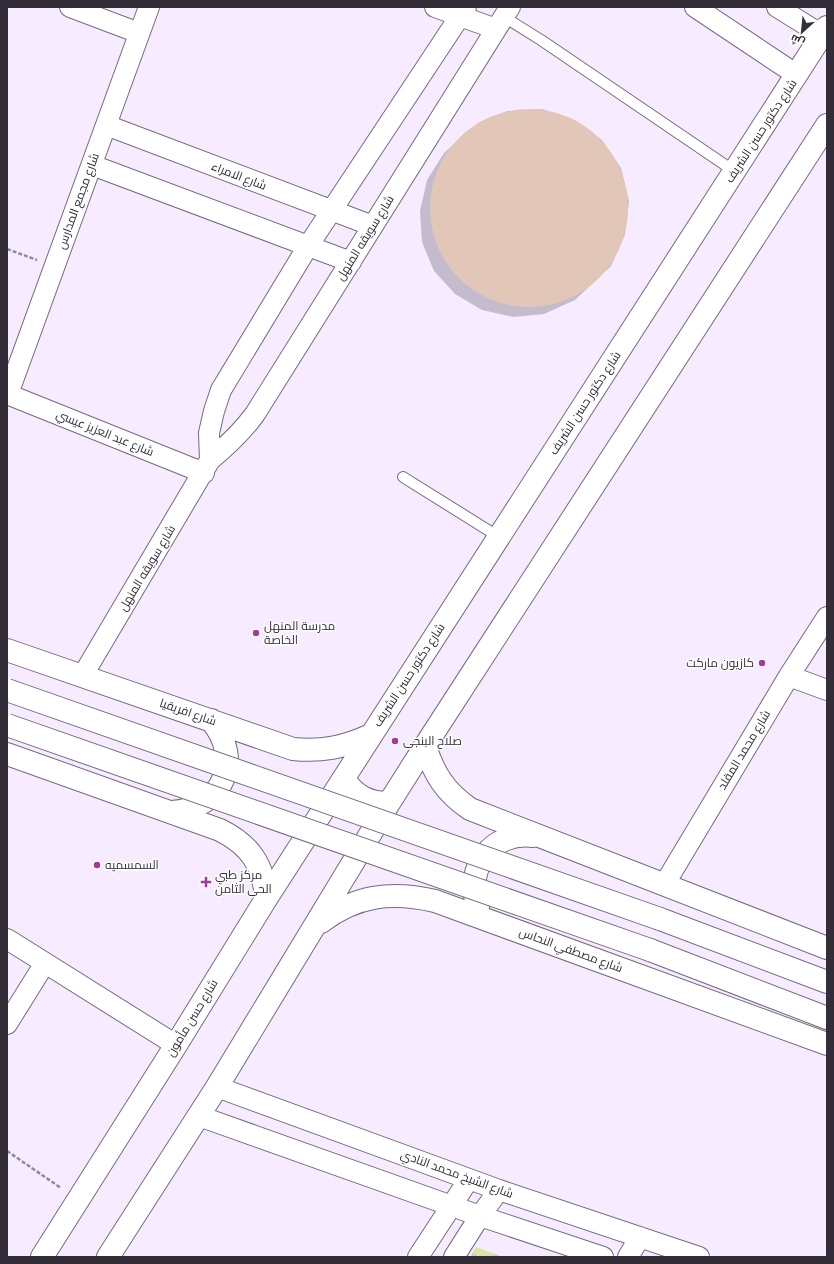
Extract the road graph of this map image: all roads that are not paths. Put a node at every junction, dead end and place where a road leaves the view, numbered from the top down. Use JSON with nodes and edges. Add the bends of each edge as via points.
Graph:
{"nodes":[{"id":1,"x":70,"y":7,"type":"edge"},
{"id":2,"x":149,"y":7,"type":"edge"},
{"id":3,"x":435,"y":7,"type":"edge"},
{"id":4,"x":695,"y":7,"type":"edge"},
{"id":5,"x":777,"y":7,"type":"edge"},
{"id":6,"x":463,"y":12,"type":"edge"},
{"id":7,"x":503,"y":18,"type":"edge"},
{"id":8,"x":825,"y":31,"type":"edge"},
{"id":9,"x":139,"y":33,"type":"junction"},
{"id":10,"x":797,"y":75,"type":"junction"},
{"id":11,"x":106,"y":125,"type":"junction"},
{"id":12,"x":827,"y":125,"type":"edge"},
{"id":13,"x":92,"y":164,"type":"junction"},
{"id":14,"x":734,"y":172,"type":"junction"},
{"id":15,"x":331,"y":211,"type":"junction"},
{"id":16,"x":373,"y":226,"type":"junction"},
{"id":17,"x":308,"y":246,"type":"junction"},
{"id":18,"x":350,"y":262,"type":"junction"},
{"id":19,"x":8,"y":394,"type":"edge"},
{"id":20,"x":207,"y":466,"type":"junction"},
{"id":21,"x":403,"y":477,"type":"dead end"},
{"id":22,"x":499,"y":537,"type":"junction"},
{"id":23,"x":827,"y":617,"type":"edge"},
{"id":24,"x":7,"y":650,"type":"edge"},
{"id":25,"x":83,"y":675,"type":"junction"},
{"id":26,"x":789,"y":676,"type":"junction"},
{"id":27,"x":7,"y":690,"type":"edge"},
{"id":28,"x":827,"y":690,"type":"edge"},
{"id":29,"x":211,"y":720,"type":"junction"},
{"id":30,"x":7,"y":725,"type":"edge"},
{"id":31,"x":371,"y":735,"type":"junction"},
{"id":32,"x":425,"y":746,"type":"junction"},
{"id":33,"x":7,"y":754,"type":"edge"},
{"id":34,"x":344,"y":779,"type":"junction"},
{"id":35,"x":389,"y":803,"type":"junction"},
{"id":36,"x":172,"y":812,"type":"junction"},
{"id":37,"x":536,"y":836,"type":"junction"},
{"id":38,"x":304,"y":839,"type":"junction"},
{"id":39,"x":351,"y":868,"type":"junction"},
{"id":40,"x":664,"y":885,"type":"junction"},
{"id":41,"x":266,"y":899,"type":"junction"},
{"id":42,"x":485,"y":919,"type":"junction"},
{"id":43,"x":315,"y":926,"type":"junction"},
{"id":44,"x":7,"y":939,"type":"edge"},
{"id":45,"x":827,"y":948,"type":"edge"},
{"id":46,"x":45,"y":963,"type":"junction"},
{"id":47,"x":827,"y":982,"type":"edge"},
{"id":48,"x":827,"y":1018,"type":"edge"},
{"id":49,"x":7,"y":1024,"type":"edge"},
{"id":50,"x":827,"y":1044,"type":"edge"},
{"id":51,"x":176,"y":1045,"type":"junction"},
{"id":52,"x":217,"y":1088,"type":"junction"},
{"id":53,"x":199,"y":1116,"type":"junction"},
{"id":54,"x":469,"y":1178,"type":"junction"},
{"id":55,"x":499,"y":1190,"type":"junction"},
{"id":56,"x":451,"y":1205,"type":"junction"},
{"id":57,"x":480,"y":1216,"type":"junction"},
{"id":58,"x":640,"y":1236,"type":"junction"},
{"id":59,"x":42,"y":1257,"type":"edge"},
{"id":60,"x":108,"y":1257,"type":"edge"},
{"id":61,"x":418,"y":1257,"type":"edge"},
{"id":62,"x":454,"y":1257,"type":"edge"},
{"id":63,"x":603,"y":1257,"type":"edge"},
{"id":64,"x":628,"y":1257,"type":"edge"},
{"id":65,"x":699,"y":1257,"type":"edge"}],
"edges":[{"from":1,"to":9,"type":"street"},
{"from":2,"to":9,"type":"street","name":"شارع مجمع المدارس"},
{"from":3,"to":6,"type":"street"},
{"from":4,"to":10,"type":"street"},
{"from":5,"to":8,"type":"street"},
{"from":6,"to":7,"type":"street"},
{"from":6,"to":15,"type":"street"},
{"from":7,"to":14,"type":"lane","via":[[541,40]]},
{"from":7,"to":16,"type":"street","name":"شارع سويقه المنهل"},
{"from":8,"to":10,"type":"main road","name":"شارع دكتور حسن الشريف"},
{"from":9,"to":11,"type":"street","name":"شارع مجمع المدارس"},
{"from":10,"to":14,"type":"main road","name":"شارع دكتور حسن الشريف"},
{"from":11,"to":13,"type":"street","name":"شارع مجمع المدارس"},
{"from":11,"to":15,"type":"street","name":"شارع الامراء"},
{"from":12,"to":32,"type":"main road"},
{"from":13,"to":17,"type":"street"},
{"from":13,"to":19,"type":"street","name":"شارع مجمع المدارس"},
{"from":14,"to":22,"type":"main road","name":"شارع دكتور حسن الشريف"},
{"from":15,"to":16,"type":"street","name":"شارع الامراء"},
{"from":15,"to":17,"type":"street"},
{"from":16,"to":18,"type":"street","name":"شارع سويقه المنهل"},
{"from":17,"to":18,"type":"street"},
{"from":17,"to":20,"type":"street","via":[[221,390],[209,433]]},
{"from":18,"to":20,"type":"street","name":"شارع سويقه المنهل","via":[[255,414]]},
{"from":19,"to":20,"type":"street","name":"شارع عبد العزيز عيسي"},
{"from":20,"to":25,"type":"street","name":"شارع سويقه المنهل"},
{"from":21,"to":22,"type":"lane"},
{"from":22,"to":31,"type":"main road","name":"شارع دكتور حسن الشريف"},
{"from":23,"to":26,"type":"street","name":"شارع محمد المقلد"},
{"from":24,"to":25,"type":"main road","name":"شارع افريقيا"},
{"from":25,"to":29,"type":"main road","name":"شارع افريقيا"},
{"from":26,"to":28,"type":"street"},
{"from":26,"to":40,"type":"street","name":"شارع محمد المقلد"},
{"from":27,"to":47,"type":"main road","bridge":true,"via":[[660,919]]},
{"from":29,"to":31,"type":"main road","name":"شارع افريقيا","via":[[293,749],[336,748]]},
{"from":29,"to":36,"type":"main road","via":[[224,740],[227,751],[223,780],[205,802],[194,808]]},
{"from":30,"to":48,"type":"main road","bridge":true,"via":[[650,950]]},
{"from":31,"to":34,"type":"main road","name":"شارع دكتور حسن الشريف"},
{"from":32,"to":35,"type":"main road"},
{"from":32,"to":37,"type":"main road","via":[[438,778],[459,801],[482,815]]},
{"from":33,"to":36,"type":"main road"},
{"from":34,"to":35,"type":"main road","via":[[354,792],[361,796],[379,803]]},
{"from":34,"to":38,"type":"main road","name":"شارع حسن مأمون"},
{"from":35,"to":39,"type":"main road"},
{"from":36,"to":41,"type":"main road","via":[[231,835],[250,851],[257,862],[265,886]]},
{"from":37,"to":40,"type":"main road"},
{"from":37,"to":42,"type":"main road","via":[[519,835],[502,840],[485,855],[475,876],[474,887],[479,910]]},
{"from":38,"to":39,"type":"main road","via":[[320,836],[335,842],[346,853]]},
{"from":38,"to":41,"type":"main road","name":"شارع حسن مأمون"},
{"from":39,"to":43,"type":"main road"},
{"from":40,"to":45,"type":"main road"},
{"from":41,"to":51,"type":"main road","name":"شارع حسن مأمون"},
{"from":42,"to":43,"type":"main road","name":"شارع مصطفي النحاس","via":[[435,901],[400,895],[365,899],[330,915]]},
{"from":42,"to":50,"type":"main road","name":"شارع مصطفي النحاس"},
{"from":43,"to":52,"type":"main road"},
{"from":44,"to":46,"type":"street"},
{"from":46,"to":49,"type":"street"},
{"from":46,"to":51,"type":"street"},
{"from":51,"to":59,"type":"main road","name":"شارع حسن مأمون"},
{"from":52,"to":53,"type":"main road"},
{"from":52,"to":54,"type":"street","name":"شارع الشيخ محمد النادي"},
{"from":53,"to":56,"type":"street"},
{"from":53,"to":60,"type":"main road"},
{"from":54,"to":55,"type":"street","name":"شارع الشيخ محمد النادي"},
{"from":54,"to":56,"type":"street"},
{"from":55,"to":57,"type":"street"},
{"from":55,"to":58,"type":"street","name":"شارع الشيخ محمد النادي"},
{"from":56,"to":57,"type":"street"},
{"from":56,"to":61,"type":"street"},
{"from":57,"to":62,"type":"street"},
{"from":57,"to":63,"type":"street"},
{"from":58,"to":64,"type":"street"},
{"from":58,"to":65,"type":"street","name":"شارع الشيخ محمد النادي"}]}
